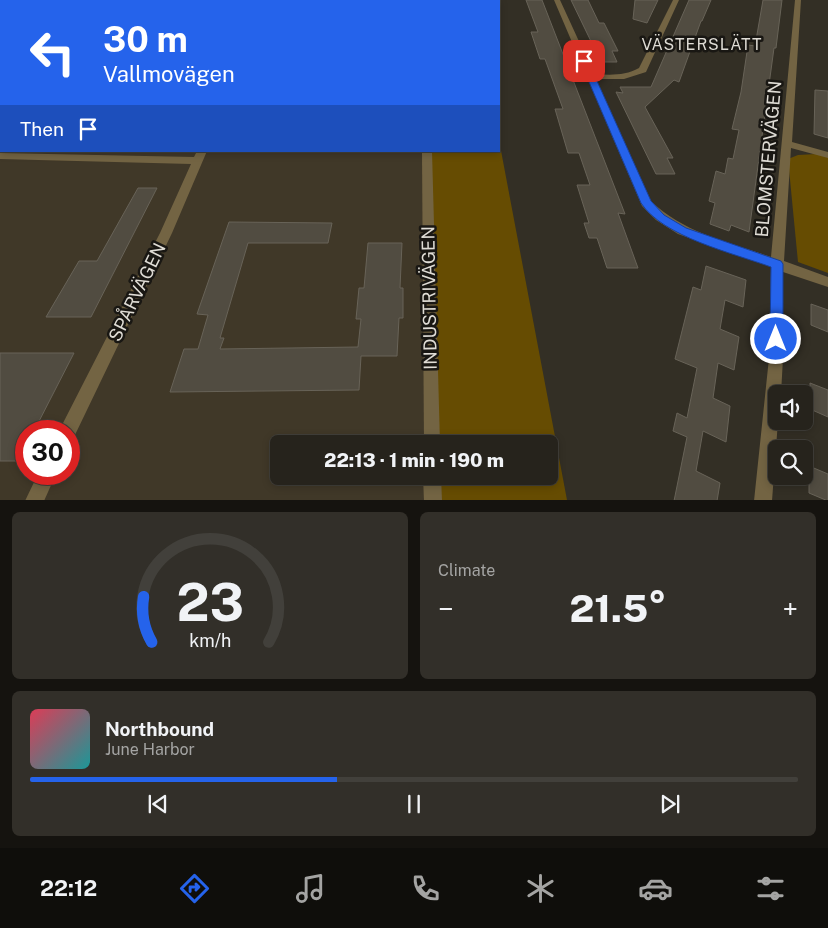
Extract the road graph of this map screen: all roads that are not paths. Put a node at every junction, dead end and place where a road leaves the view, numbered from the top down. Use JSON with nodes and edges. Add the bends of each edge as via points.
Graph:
{"nodes":[{"id":1,"x":557,"y":0,"type":"edge"},
{"id":2,"x":676,"y":0,"type":"edge"},
{"id":3,"x":798,"y":0,"type":"edge"},
{"id":4,"x":591,"y":76,"type":"junction"},
{"id":5,"x":787,"y":144,"type":"junction"},
{"id":6,"x":427,"y":152,"type":"edge"},
{"id":7,"x":828,"y":155,"type":"edge"},
{"id":8,"x":0,"y":156,"type":"edge"},
{"id":9,"x":200,"y":156,"type":"edge"},
{"id":10,"x":777,"y":264,"type":"junction"},
{"id":11,"x":828,"y":282,"type":"edge"},
{"id":12,"x":73,"y":420,"type":"edge"},
{"id":13,"x":432,"y":435,"type":"edge"},
{"id":14,"x":42,"y":485,"type":"edge"},
{"id":15,"x":432,"y":485,"type":"edge"},
{"id":16,"x":34,"y":500,"type":"edge"},
{"id":17,"x":433,"y":500,"type":"edge"},
{"id":18,"x":763,"y":500,"type":"edge"}],
"edges":[{"from":1,"to":4,"type":"street"},
{"from":2,"to":4,"type":"street","via":[[643,70],[622,77]]},
{"from":3,"to":5,"type":"street","name":"BLOMSTERVÄGEN"},
{"from":4,"to":10,"type":"street","via":[[646,203],[660,217],[682,230]]},
{"from":5,"to":7,"type":"street"},
{"from":5,"to":10,"type":"street","name":"BLOMSTERVÄGEN"},
{"from":6,"to":13,"type":"street","name":"INDUSTRIVÄGEN"},
{"from":8,"to":9,"type":"street"},
{"from":9,"to":12,"type":"street","name":"SPÅRVÄGEN","via":[[166,233]]},
{"from":10,"to":11,"type":"street"},
{"from":10,"to":18,"type":"street","name":"BLOMSTERVÄGEN","via":[[776,358]]},
{"from":14,"to":16,"type":"street"},
{"from":15,"to":17,"type":"street"}]}
